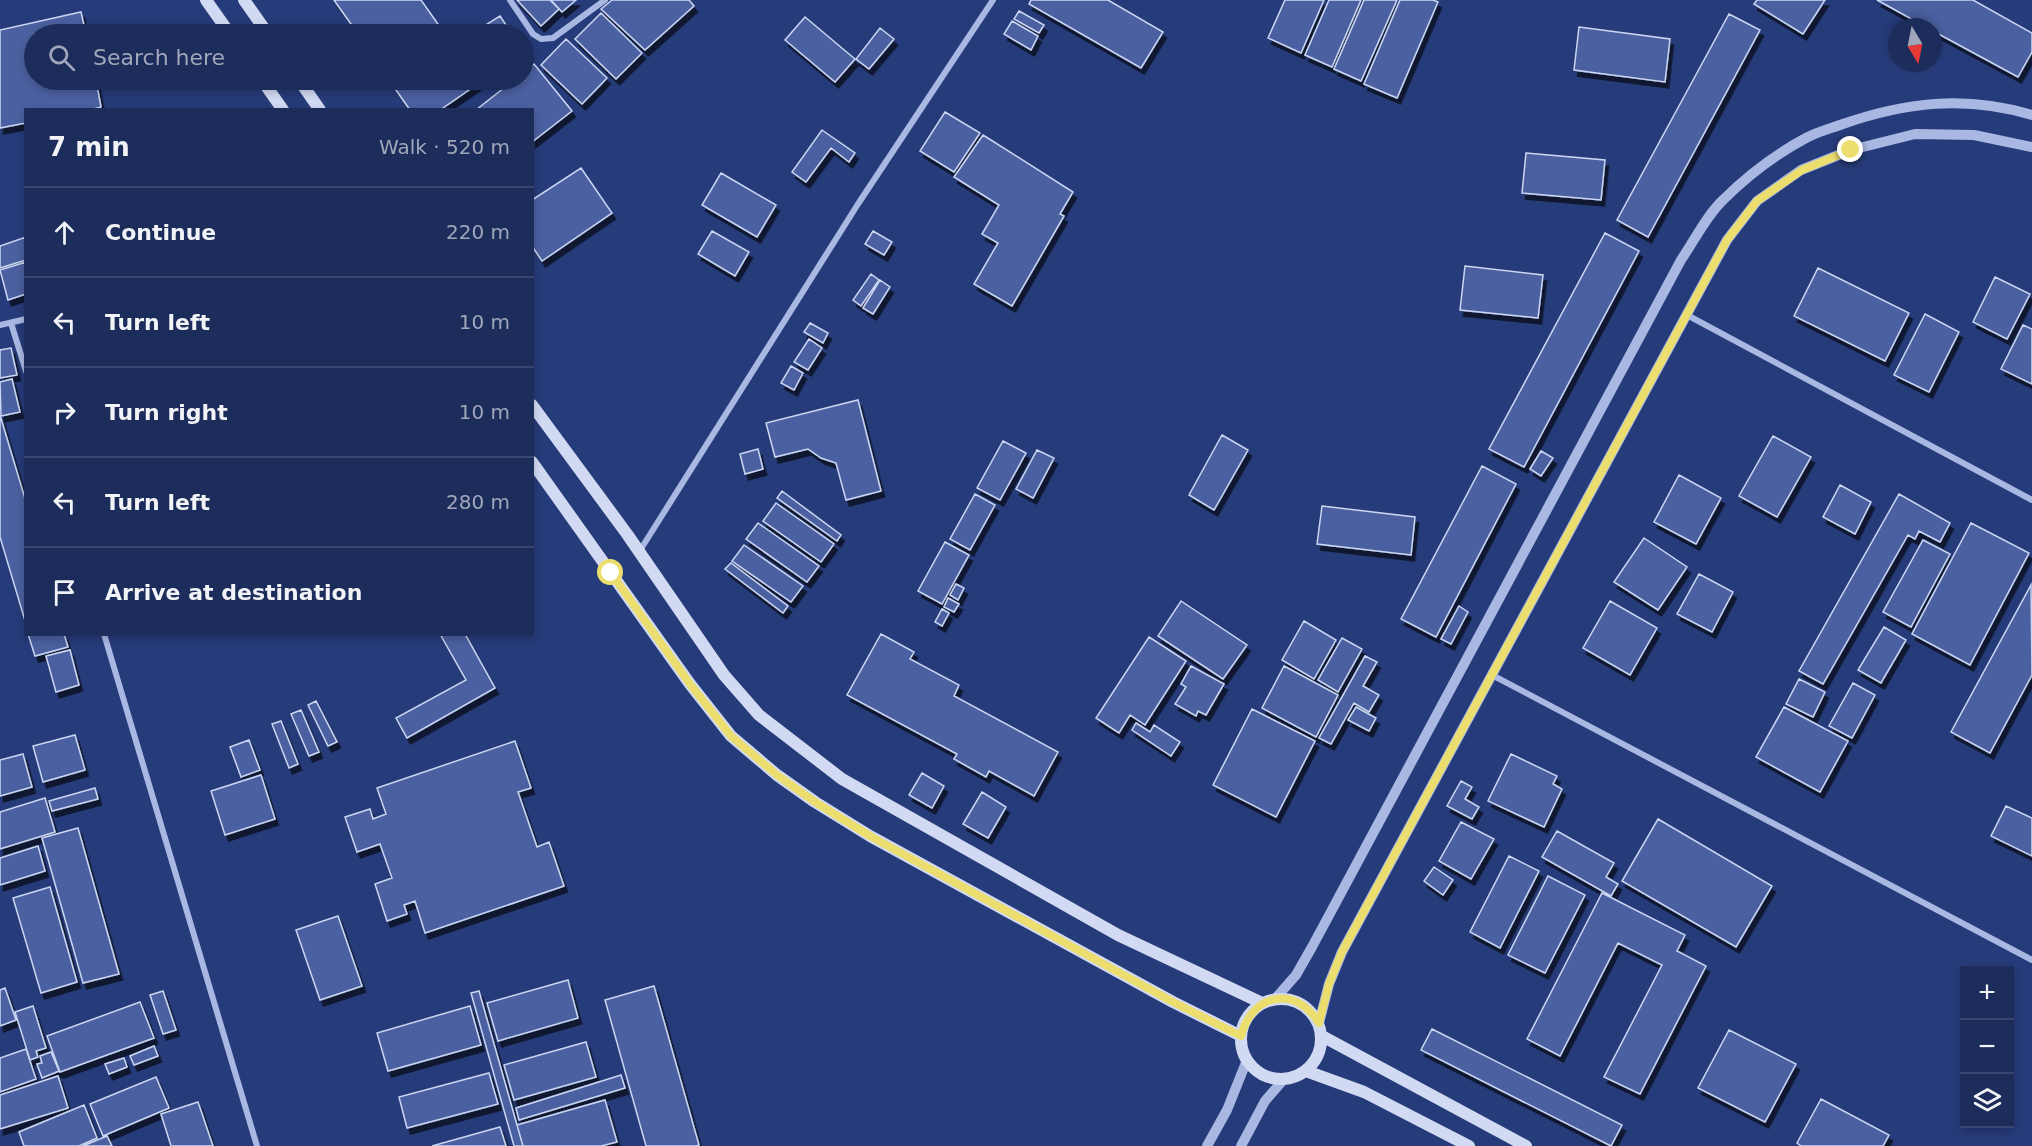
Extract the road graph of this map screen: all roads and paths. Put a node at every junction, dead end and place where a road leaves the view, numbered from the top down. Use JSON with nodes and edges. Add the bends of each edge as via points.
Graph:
{"nodes":[{"id":1,"x":206,"y":0,"type":"edge"},
{"id":2,"x":244,"y":0,"type":"edge"},
{"id":3,"x":510,"y":0,"type":"edge"},
{"id":4,"x":605,"y":0,"type":"edge"},
{"id":5,"x":993,"y":0,"type":"edge"},
{"id":6,"x":223,"y":24,"type":"edge"},
{"id":7,"x":261,"y":24,"type":"edge"},
{"id":8,"x":526,"y":24,"type":"edge"},
{"id":9,"x":534,"y":35,"type":"edge"},
{"id":10,"x":269,"y":90,"type":"edge"},
{"id":11,"x":306,"y":90,"type":"edge"},
{"id":12,"x":282,"y":108,"type":"edge"},
{"id":13,"x":319,"y":108,"type":"edge"},
{"id":14,"x":2032,"y":115,"type":"edge"},
{"id":15,"x":2032,"y":147,"type":"edge"},
{"id":16,"x":1687,"y":315,"type":"junction"},
{"id":17,"x":24,"y":319,"type":"edge"},
{"id":18,"x":11,"y":322,"type":"junction"},
{"id":19,"x":0,"y":326,"type":"edge"},
{"id":20,"x":24,"y":365,"type":"edge"},
{"id":21,"x":534,"y":408,"type":"edge"},
{"id":22,"x":534,"y":465,"type":"edge"},
{"id":23,"x":2032,"y":500,"type":"edge"},
{"id":24,"x":639,"y":552,"type":"junction"},
{"id":25,"x":105,"y":636,"type":"edge"},
{"id":26,"x":1492,"y":675,"type":"junction"},
{"id":27,"x":2032,"y":960,"type":"edge"},
{"id":28,"x":1275,"y":999,"type":"junction"},
{"id":29,"x":1262,"y":1003,"type":"junction"},
{"id":30,"x":1319,"y":1023,"type":"junction"},
{"id":31,"x":1241,"y":1036,"type":"junction"},
{"id":32,"x":1322,"y":1036,"type":"junction"},
{"id":33,"x":1247,"y":1060,"type":"junction"},
{"id":34,"x":1306,"y":1071,"type":"junction"},
{"id":35,"x":1285,"y":1078,"type":"junction"},
{"id":36,"x":257,"y":1146,"type":"edge"},
{"id":37,"x":1207,"y":1146,"type":"edge"},
{"id":38,"x":1241,"y":1146,"type":"edge"},
{"id":39,"x":1468,"y":1146,"type":"edge"},
{"id":40,"x":1526,"y":1146,"type":"edge"}],
"edges":[{"from":1,"to":6,"type":"main road"},
{"from":2,"to":7,"type":"main road"},
{"from":3,"to":8,"type":"street"},
{"from":4,"to":9,"type":"street","via":[[553,38],[541,39]]},
{"from":5,"to":24,"type":"street","via":[[858,204]]},
{"from":10,"to":12,"type":"main road"},
{"from":11,"to":13,"type":"main road"},
{"from":14,"to":28,"type":"street","via":[[1957,103],[1916,104],[1863,117],[1808,136],[1768,161],[1721,202],[1681,260],[1312,947],[1296,975]]},
{"from":15,"to":16,"type":"street","via":[[1974,135],[1915,134],[1851,150],[1802,170],[1757,201],[1727,240]]},
{"from":16,"to":23,"type":"street"},
{"from":16,"to":26,"type":"street"},
{"from":17,"to":18,"type":"street"},
{"from":18,"to":19,"type":"street"},
{"from":18,"to":20,"type":"street"},
{"from":21,"to":24,"type":"main road"},
{"from":22,"to":31,"type":"main road","via":[[690,684],[731,736],[777,775],[870,836]]},
{"from":24,"to":29,"type":"main road","via":[[724,675],[759,714],[842,780],[1118,935]]},
{"from":25,"to":36,"type":"street"},
{"from":26,"to":27,"type":"street"},
{"from":26,"to":30,"type":"street","via":[[1342,952]]},
{"from":28,"to":29,"type":"main road"},
{"from":28,"to":30,"type":"main road","via":[[1302,1004]]},
{"from":29,"to":31,"type":"main road","via":[[1248,1017]]},
{"from":30,"to":32,"type":"main road"},
{"from":31,"to":33,"type":"main road"},
{"from":32,"to":34,"type":"main road","via":[[1315,1061]]},
{"from":32,"to":40,"type":"main road"},
{"from":33,"to":35,"type":"main road","via":[[1268,1076]]},
{"from":33,"to":37,"type":"street"},
{"from":34,"to":35,"type":"main road"},
{"from":34,"to":39,"type":"main road","via":[[1364,1092]]},
{"from":35,"to":38,"type":"street","via":[[1265,1101]]}]}
